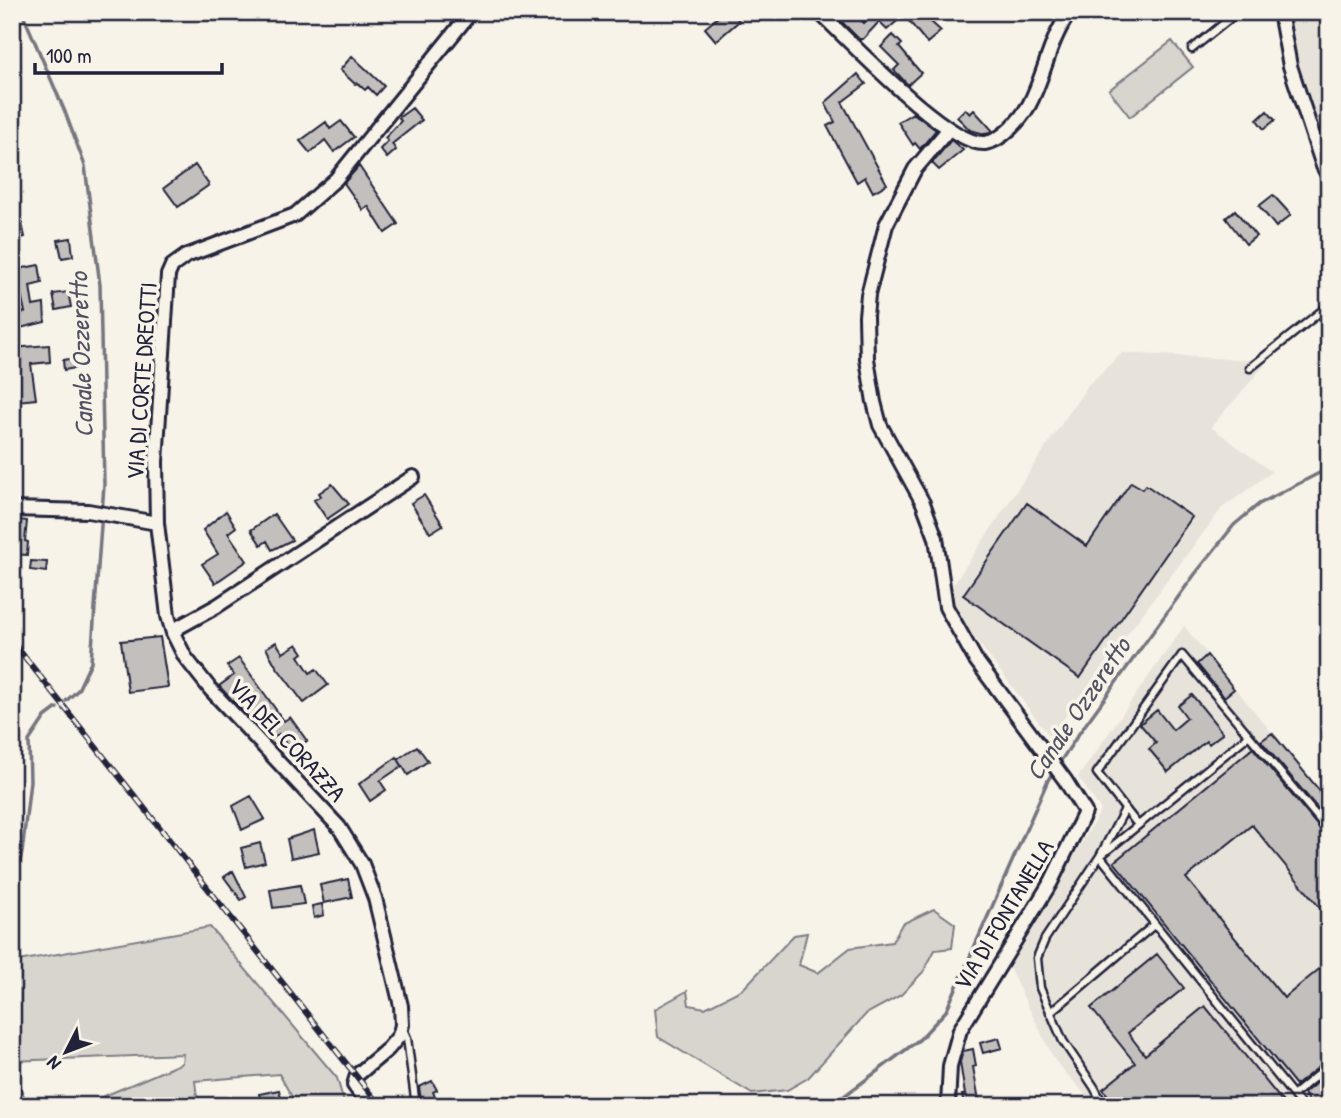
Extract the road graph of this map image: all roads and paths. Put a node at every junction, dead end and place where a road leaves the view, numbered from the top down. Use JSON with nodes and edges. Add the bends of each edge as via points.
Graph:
{"nodes":[{"id":1,"x":471,"y":12,"type":"edge"},
{"id":2,"x":819,"y":12,"type":"edge"},
{"id":3,"x":1070,"y":12,"type":"edge"},
{"id":4,"x":1238,"y":12,"type":"edge"},
{"id":5,"x":1280,"y":12,"type":"edge"},
{"id":6,"x":1192,"y":49,"type":"dead end"},
{"id":7,"x":948,"y":130,"type":"junction"},
{"id":8,"x":1329,"y":177,"type":"edge"},
{"id":9,"x":1329,"y":305,"type":"edge"},
{"id":10,"x":1250,"y":368,"type":"dead end"},
{"id":11,"x":413,"y":477,"type":"dead end"},
{"id":12,"x":12,"y":509,"type":"edge"},
{"id":13,"x":157,"y":523,"type":"junction"},
{"id":14,"x":173,"y":633,"type":"junction"},
{"id":15,"x":1248,"y":736,"type":"junction"},
{"id":16,"x":1125,"y":808,"type":"junction"},
{"id":17,"x":1138,"y":825,"type":"junction"},
{"id":18,"x":1329,"y":831,"type":"edge"},
{"id":19,"x":1100,"y":856,"type":"junction"},
{"id":20,"x":1155,"y":924,"type":"junction"},
{"id":21,"x":1051,"y":1013,"type":"junction"},
{"id":22,"x":402,"y":1025,"type":"junction"},
{"id":23,"x":1329,"y":1065,"type":"edge"},
{"id":24,"x":1293,"y":1095,"type":"junction"},
{"id":25,"x":369,"y":1106,"type":"edge"},
{"id":26,"x":416,"y":1106,"type":"edge"},
{"id":27,"x":948,"y":1106,"type":"edge"},
{"id":28,"x":1104,"y":1106,"type":"edge"},
{"id":29,"x":1302,"y":1106,"type":"edge"}],
"edges":[{"from":1,"to":13,"type":"street","name":"VIA DI CORTE DREOTTI","via":[[336,179],[295,215],[172,266],[156,462]]},
{"from":2,"to":7,"type":"street"},
{"from":3,"to":7,"type":"street","via":[[1019,120],[988,143]]},
{"from":4,"to":6,"type":"lane"},
{"from":5,"to":8,"type":"street","via":[[1290,66]]},
{"from":7,"to":27,"type":"street","name":"VIA DI FONTANELLA","via":[[915,169],[887,225],[868,295],[867,359],[880,425],[923,503],[936,538],[946,607],[975,659],[1084,807],[1085,817],[1051,882],[960,1030],[950,1066]]},
{"from":9,"to":10,"type":"lane"},
{"from":11,"to":14,"type":"street"},
{"from":12,"to":13,"type":"street","via":[[111,513]]},
{"from":13,"to":14,"type":"street","name":"VIA DEL CORAZZA"},
{"from":14,"to":22,"type":"street","name":"VIA DEL CORAZZA","via":[[205,683],[339,827],[362,864],[375,898]]},
{"from":15,"to":16,"type":"lane","via":[[1182,655],[1097,773]]},
{"from":15,"to":17,"type":"lane"},
{"from":15,"to":18,"type":"lane"},
{"from":16,"to":17,"type":"lane"},
{"from":16,"to":19,"type":"lane"},
{"from":17,"to":19,"type":"lane"},
{"from":19,"to":20,"type":"lane"},
{"from":19,"to":21,"type":"lane","via":[[1037,958],[1040,988]]},
{"from":20,"to":21,"type":"lane"},
{"from":20,"to":24,"type":"lane"},
{"from":21,"to":28,"type":"lane"},
{"from":22,"to":25,"type":"street","via":[[388,1049],[357,1075],[354,1085]]},
{"from":22,"to":26,"type":"lane"},
{"from":23,"to":24,"type":"lane"},
{"from":24,"to":29,"type":"lane"}]}
